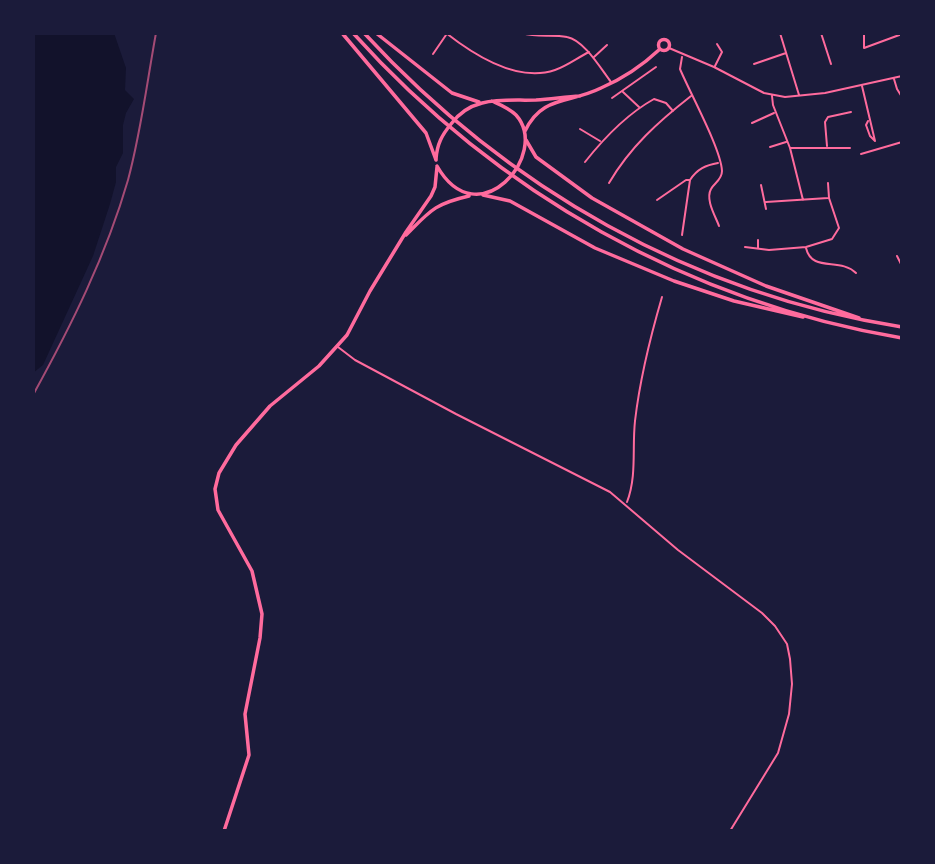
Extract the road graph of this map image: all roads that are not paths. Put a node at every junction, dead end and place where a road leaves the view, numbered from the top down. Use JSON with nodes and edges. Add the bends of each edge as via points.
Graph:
{"nodes":[{"id":1,"x":342,"y":33,"type":"edge"},
{"id":2,"x":353,"y":33,"type":"edge"},
{"id":3,"x":364,"y":33,"type":"edge"},
{"id":4,"x":376,"y":33,"type":"edge"},
{"id":5,"x":522,"y":33,"type":"edge"},
{"id":6,"x":575,"y":33,"type":"edge"},
{"id":7,"x":668,"y":33,"type":"edge"},
{"id":8,"x":780,"y":33,"type":"edge"},
{"id":9,"x":821,"y":33,"type":"edge"},
{"id":10,"x":864,"y":33,"type":"edge"},
{"id":11,"x":446,"y":34,"type":"edge"},
{"id":12,"x":902,"y":34,"type":"edge"},
{"id":13,"x":573,"y":39,"type":"junction"},
{"id":14,"x":666,"y":40,"type":"junction"},
{"id":15,"x":717,"y":44,"type":"dead end"},
{"id":16,"x":607,"y":45,"type":"dead end"},
{"id":17,"x":669,"y":48,"type":"junction"},
{"id":18,"x":660,"y":49,"type":"junction"},
{"id":19,"x":589,"y":52,"type":"junction"},
{"id":20,"x":786,"y":53,"type":"junction"},
{"id":21,"x":433,"y":54,"type":"dead end"},
{"id":22,"x":683,"y":56,"type":"junction"},
{"id":23,"x":593,"y":58,"type":"junction"},
{"id":24,"x":754,"y":64,"type":"dead end"},
{"id":25,"x":831,"y":64,"type":"dead end"},
{"id":26,"x":656,"y":67,"type":"dead end"},
{"id":27,"x":715,"y":67,"type":"junction"},
{"id":28,"x":902,"y":76,"type":"edge"},
{"id":29,"x":894,"y":78,"type":"junction"},
{"id":30,"x":612,"y":82,"type":"junction"},
{"id":31,"x":862,"y":85,"type":"junction"},
{"id":32,"x":622,"y":91,"type":"junction"},
{"id":33,"x":771,"y":95,"type":"junction"},
{"id":34,"x":580,"y":96,"type":"junction"},
{"id":35,"x":692,"y":96,"type":"junction"},
{"id":36,"x":800,"y":96,"type":"junction"},
{"id":37,"x":902,"y":97,"type":"edge"},
{"id":38,"x":612,"y":98,"type":"dead end"},
{"id":39,"x":492,"y":101,"type":"junction"},
{"id":40,"x":479,"y":102,"type":"junction"},
{"id":41,"x":639,"y":107,"type":"junction"},
{"id":42,"x":673,"y":111,"type":"junction"},
{"id":43,"x":850,"y":112,"type":"dead end"},
{"id":44,"x":775,"y":113,"type":"junction"},
{"id":45,"x":843,"y":114,"type":"junction"},
{"id":46,"x":844,"y":119,"type":"dead end"},
{"id":47,"x":870,"y":119,"type":"junction"},
{"id":48,"x":752,"y":123,"type":"dead end"},
{"id":49,"x":580,"y":129,"type":"dead end"},
{"id":50,"x":525,"y":131,"type":"junction"},
{"id":51,"x":526,"y":140,"type":"junction"},
{"id":52,"x":601,"y":142,"type":"junction"},
{"id":53,"x":786,"y":142,"type":"junction"},
{"id":54,"x":902,"y":142,"type":"edge"},
{"id":55,"x":770,"y":146,"type":"dead end"},
{"id":56,"x":827,"y":147,"type":"junction"},
{"id":57,"x":790,"y":148,"type":"junction"},
{"id":58,"x":850,"y":148,"type":"dead end"},
{"id":59,"x":861,"y":154,"type":"dead end"},
{"id":60,"x":436,"y":160,"type":"junction"},
{"id":61,"x":584,"y":162,"type":"dead end"},
{"id":62,"x":719,"y":163,"type":"junction"},
{"id":63,"x":437,"y":167,"type":"junction"},
{"id":64,"x":690,"y":180,"type":"junction"},
{"id":65,"x":609,"y":183,"type":"dead end"},
{"id":66,"x":828,"y":183,"type":"dead end"},
{"id":67,"x":761,"y":185,"type":"dead end"},
{"id":68,"x":471,"y":195,"type":"junction"},
{"id":69,"x":483,"y":195,"type":"junction"},
{"id":70,"x":829,"y":198,"type":"junction"},
{"id":71,"x":657,"y":200,"type":"dead end"},
{"id":72,"x":803,"y":200,"type":"junction"},
{"id":73,"x":766,"y":202,"type":"junction"},
{"id":74,"x":766,"y":209,"type":"dead end"},
{"id":75,"x":719,"y":226,"type":"dead end"},
{"id":76,"x":682,"y":235,"type":"dead end"},
{"id":77,"x":404,"y":236,"type":"junction"},
{"id":78,"x":758,"y":240,"type":"dead end"},
{"id":79,"x":745,"y":247,"type":"dead end"},
{"id":80,"x":806,"y":247,"type":"junction"},
{"id":81,"x":758,"y":248,"type":"junction"},
{"id":82,"x":897,"y":256,"type":"dead end"},
{"id":83,"x":902,"y":265,"type":"edge"},
{"id":84,"x":856,"y":273,"type":"dead end"},
{"id":85,"x":662,"y":297,"type":"dead end"},
{"id":86,"x":816,"y":319,"type":"junction"},
{"id":87,"x":871,"y":322,"type":"junction"},
{"id":88,"x":902,"y":327,"type":"edge"},
{"id":89,"x":902,"y":338,"type":"edge"},
{"id":90,"x":338,"y":346,"type":"junction"},
{"id":91,"x":626,"y":503,"type":"junction"},
{"id":92,"x":223,"y":831,"type":"edge"},
{"id":93,"x":730,"y":831,"type":"edge"}],
"edges":[{"from":1,"to":60,"type":"main road","via":[[426,133]]},
{"from":2,"to":86,"type":"main road","via":[[458,135],[587,224],[668,266]]},
{"from":3,"to":87,"type":"main road","via":[[463,129],[526,177],[613,229],[693,267],[775,297]]},
{"from":4,"to":40,"type":"main road","via":[[452,93]]},
{"from":5,"to":13,"type":"street"},
{"from":6,"to":13,"type":"street"},
{"from":7,"to":14,"type":"main road"},
{"from":8,"to":20,"type":"street"},
{"from":9,"to":25,"type":"street"},
{"from":10,"to":12,"type":"street","via":[[864,48]]},
{"from":11,"to":19,"type":"street","via":[[492,63],[522,72],[553,71]]},
{"from":11,"to":21,"type":"street"},
{"from":13,"to":19,"type":"street"},
{"from":14,"to":17,"type":"main road"},
{"from":14,"to":18,"type":"main road","via":[[660,42]]},
{"from":15,"to":27,"type":"street","via":[[722,52]]},
{"from":16,"to":23,"type":"street"},
{"from":17,"to":18,"type":"main road"},
{"from":17,"to":22,"type":"street"},
{"from":18,"to":30,"type":"main road"},
{"from":19,"to":23,"type":"street"},
{"from":20,"to":24,"type":"street"},
{"from":20,"to":36,"type":"street"},
{"from":22,"to":27,"type":"street"},
{"from":22,"to":35,"type":"street","via":[[680,69]]},
{"from":23,"to":30,"type":"street"},
{"from":26,"to":32,"type":"street"},
{"from":27,"to":33,"type":"street"},
{"from":28,"to":29,"type":"street"},
{"from":29,"to":31,"type":"street"},
{"from":29,"to":37,"type":"street"},
{"from":30,"to":34,"type":"main road"},
{"from":31,"to":36,"type":"street"},
{"from":31,"to":47,"type":"street"},
{"from":32,"to":38,"type":"street"},
{"from":32,"to":41,"type":"street"},
{"from":33,"to":36,"type":"street"},
{"from":33,"to":44,"type":"street"},
{"from":34,"to":39,"type":"main road"},
{"from":34,"to":50,"type":"main road","via":[[543,108],[533,115]]},
{"from":35,"to":42,"type":"street"},
{"from":35,"to":62,"type":"street"},
{"from":39,"to":40,"type":"main road"},
{"from":39,"to":50,"type":"main road","via":[[514,113]]},
{"from":40,"to":60,"type":"main road","via":[[456,117],[439,142]]},
{"from":41,"to":42,"type":"street","via":[[654,99]]},
{"from":41,"to":52,"type":"street"},
{"from":42,"to":65,"type":"street","via":[[638,142]]},
{"from":43,"to":45,"type":"street"},
{"from":44,"to":48,"type":"street"},
{"from":44,"to":53,"type":"street"},
{"from":45,"to":46,"type":"street"},
{"from":45,"to":56,"type":"street","via":[[825,122]]},
{"from":47,"to":47,"type":"street","via":[[872,130],[875,141],[866,125]]},
{"from":49,"to":52,"type":"street"},
{"from":50,"to":51,"type":"main road"},
{"from":51,"to":69,"type":"main road","via":[[513,172]]},
{"from":51,"to":87,"type":"main road","via":[[536,157],[592,198],[683,248],[766,286]]},
{"from":52,"to":61,"type":"street"},
{"from":53,"to":55,"type":"street"},
{"from":53,"to":57,"type":"street"},
{"from":54,"to":59,"type":"street"},
{"from":56,"to":57,"type":"street"},
{"from":56,"to":58,"type":"street"},
{"from":57,"to":72,"type":"street"},
{"from":60,"to":63,"type":"main road"},
{"from":62,"to":64,"type":"street","via":[[706,165]]},
{"from":62,"to":75,"type":"street","via":[[722,173],[709,195]]},
{"from":63,"to":68,"type":"main road","via":[[449,184]]},
{"from":63,"to":77,"type":"main road","via":[[434,191]]},
{"from":64,"to":71,"type":"street"},
{"from":64,"to":76,"type":"street"},
{"from":66,"to":70,"type":"street"},
{"from":67,"to":73,"type":"street"},
{"from":68,"to":69,"type":"main road"},
{"from":68,"to":77,"type":"main road","via":[[432,209]]},
{"from":69,"to":86,"type":"main road","via":[[510,201],[583,242],[674,281],[759,308]]},
{"from":70,"to":72,"type":"street"},
{"from":70,"to":80,"type":"street","via":[[838,232],[832,239]]},
{"from":72,"to":73,"type":"street"},
{"from":73,"to":74,"type":"street"},
{"from":77,"to":90,"type":"main road"},
{"from":78,"to":81,"type":"street"},
{"from":79,"to":81,"type":"street"},
{"from":80,"to":81,"type":"street"},
{"from":80,"to":84,"type":"street","via":[[817,264],[843,265]]},
{"from":82,"to":83,"type":"street"},
{"from":85,"to":91,"type":"street","via":[[646,351]]},
{"from":86,"to":89,"type":"main road"},
{"from":87,"to":88,"type":"main road"},
{"from":90,"to":91,"type":"street","via":[[355,360]]},
{"from":90,"to":92,"type":"main road","via":[[270,405],[222,467],[215,489],[218,510],[248,560],[261,604],[260,638],[245,714],[247,761]]},
{"from":91,"to":93,"type":"street","via":[[678,550],[762,613],[787,644],[792,684],[783,737],[778,753]]}]}
